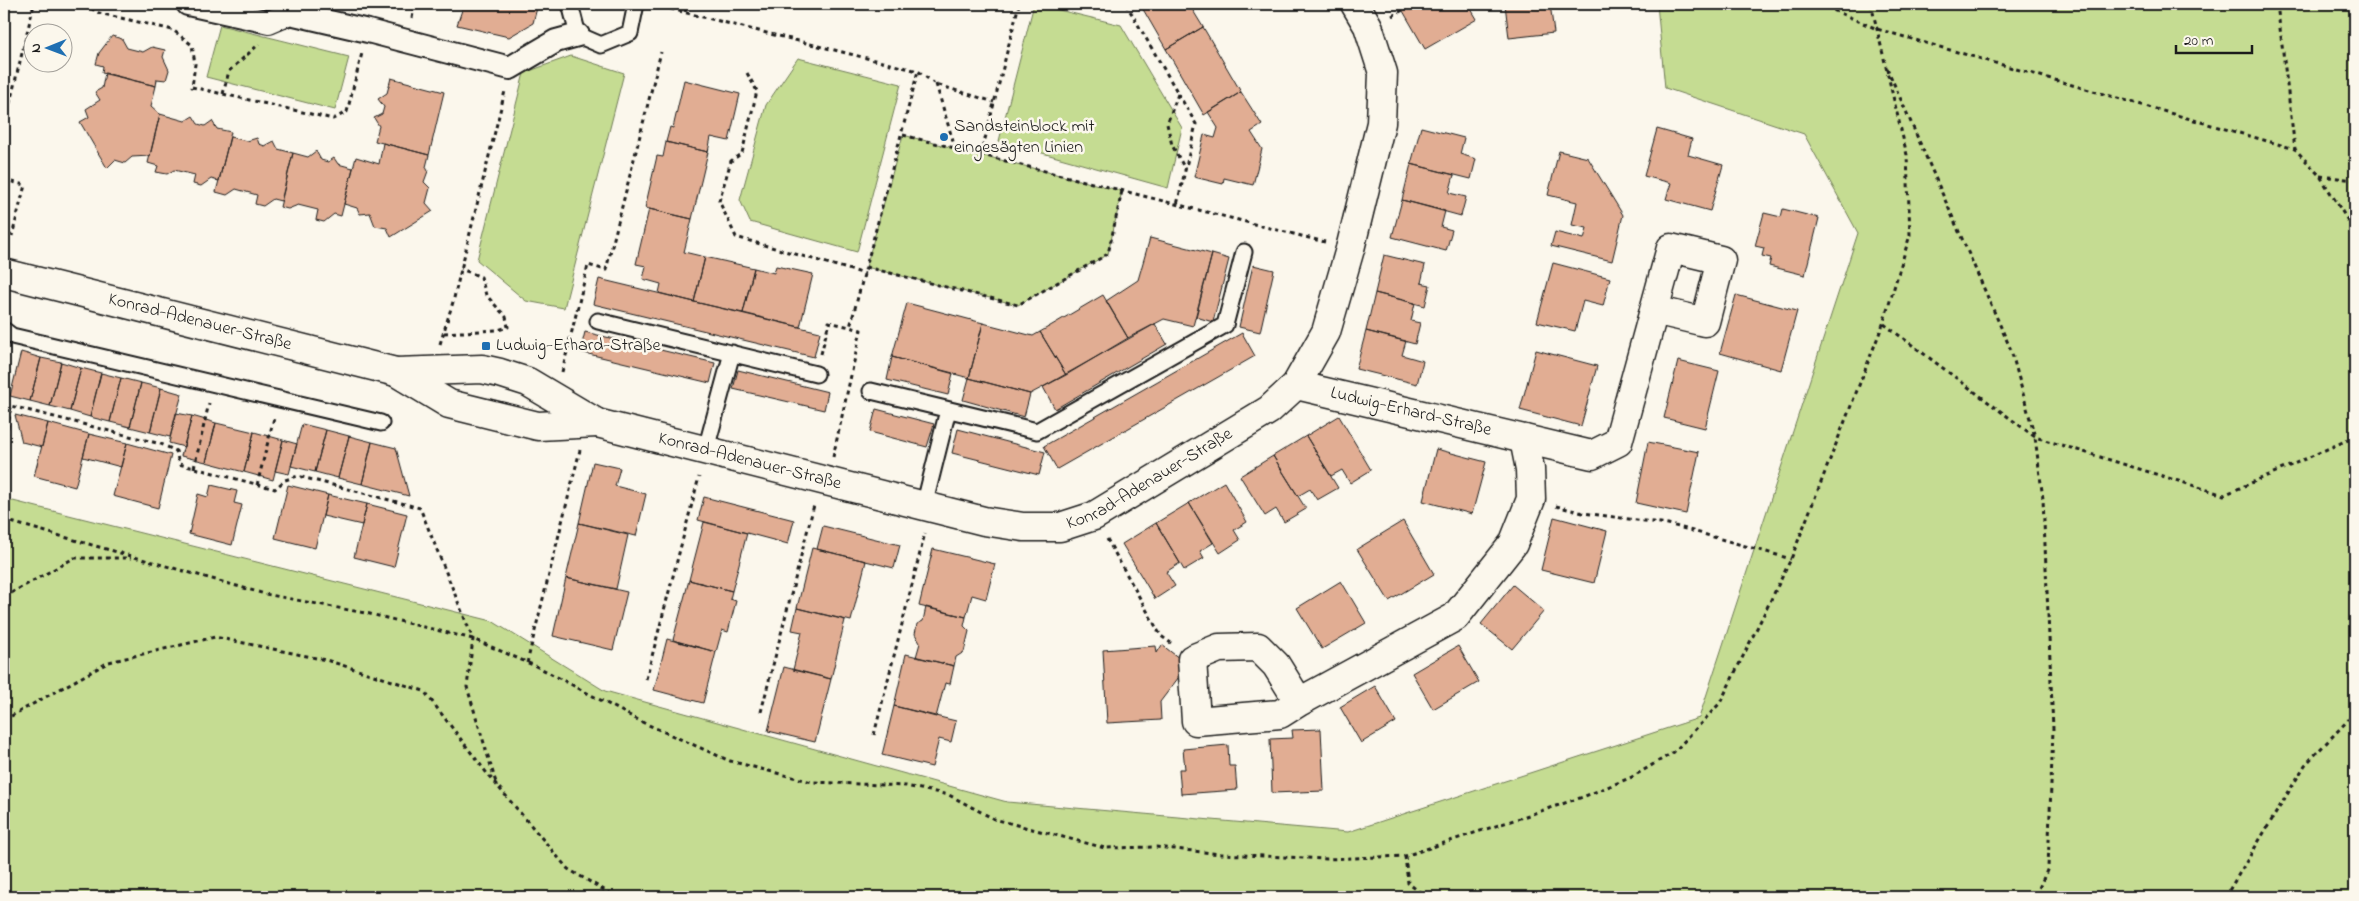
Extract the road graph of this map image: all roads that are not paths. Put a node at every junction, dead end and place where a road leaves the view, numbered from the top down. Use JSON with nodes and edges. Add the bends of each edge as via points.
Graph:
{"nodes":[{"id":1,"x":188,"y":4,"type":"edge"},
{"id":2,"x":570,"y":4,"type":"edge"},
{"id":3,"x":636,"y":4,"type":"edge"},
{"id":4,"x":1355,"y":4,"type":"edge"},
{"id":5,"x":578,"y":35,"type":"junction"},
{"id":6,"x":1244,"y":252,"type":"dead end"},
{"id":7,"x":4,"y":273,"type":"edge"},
{"id":8,"x":1654,"y":310,"type":"dead end"},
{"id":9,"x":598,"y":321,"type":"dead end"},
{"id":10,"x":4,"y":330,"type":"edge"},
{"id":11,"x":732,"y":353,"type":"junction"},
{"id":12,"x":396,"y":372,"type":"junction"},
{"id":13,"x":816,"y":374,"type":"road end"},
{"id":14,"x":1296,"y":385,"type":"junction"},
{"id":15,"x":871,"y":391,"type":"dead end"},
{"id":16,"x":948,"y":410,"type":"junction"},
{"id":17,"x":381,"y":423,"type":"dead end"},
{"id":18,"x":597,"y":423,"type":"junction"},
{"id":19,"x":1524,"y":439,"type":"junction"},
{"id":20,"x":706,"y":450,"type":"junction"},
{"id":21,"x":928,"y":507,"type":"junction"},
{"id":22,"x":1299,"y":702,"type":"junction"}],
"edges":[{"from":1,"to":5,"type":"street","via":[[269,22],[290,13],[510,68],[556,41]]},
{"from":2,"to":5,"type":"lane"},
{"from":3,"to":5,"type":"lane","via":[[630,33],[601,45]]},
{"from":4,"to":14,"type":"street","name":"Konrad-Adenauer-Straße","via":[[1368,26],[1383,73],[1381,123],[1326,332]]},
{"from":6,"to":16,"type":"lane","via":[[1225,325],[1037,432]]},
{"from":7,"to":12,"type":"street","name":"Konrad-Adenauer-Straße"},
{"from":8,"to":19,"type":"street","name":"Ludwig-Erhard-Straße","via":[[1618,442],[1592,455]]},
{"from":9,"to":11,"type":"lane"},
{"from":10,"to":17,"type":"lane","via":[[12,336]]},
{"from":11,"to":13,"type":"lane"},
{"from":11,"to":20,"type":"lane"},
{"from":12,"to":18,"type":"street","name":"Konrad-Adenauer-Straße","via":[[449,404],[538,426]]},
{"from":12,"to":18,"type":"street","name":"Konrad-Adenauer-Straße","via":[[482,369],[500,373],[528,382]]},
{"from":14,"to":19,"type":"street","name":"Ludwig-Erhard-Straße"},
{"from":14,"to":21,"type":"street","name":"Konrad-Adenauer-Straße","via":[[1269,410],[1094,516],[1060,526],[1023,527]]},
{"from":15,"to":16,"type":"lane"},
{"from":16,"to":21,"type":"lane"},
{"from":18,"to":20,"type":"street","name":"Konrad-Adenauer-Straße"},
{"from":19,"to":22,"type":"street","via":[[1531,499],[1513,544],[1455,617]]},
{"from":20,"to":21,"type":"street","name":"Konrad-Adenauer-Straße"},
{"from":22,"to":22,"type":"street","via":[[1276,665],[1258,647],[1219,648],[1192,659],[1196,721],[1280,714]]}]}
